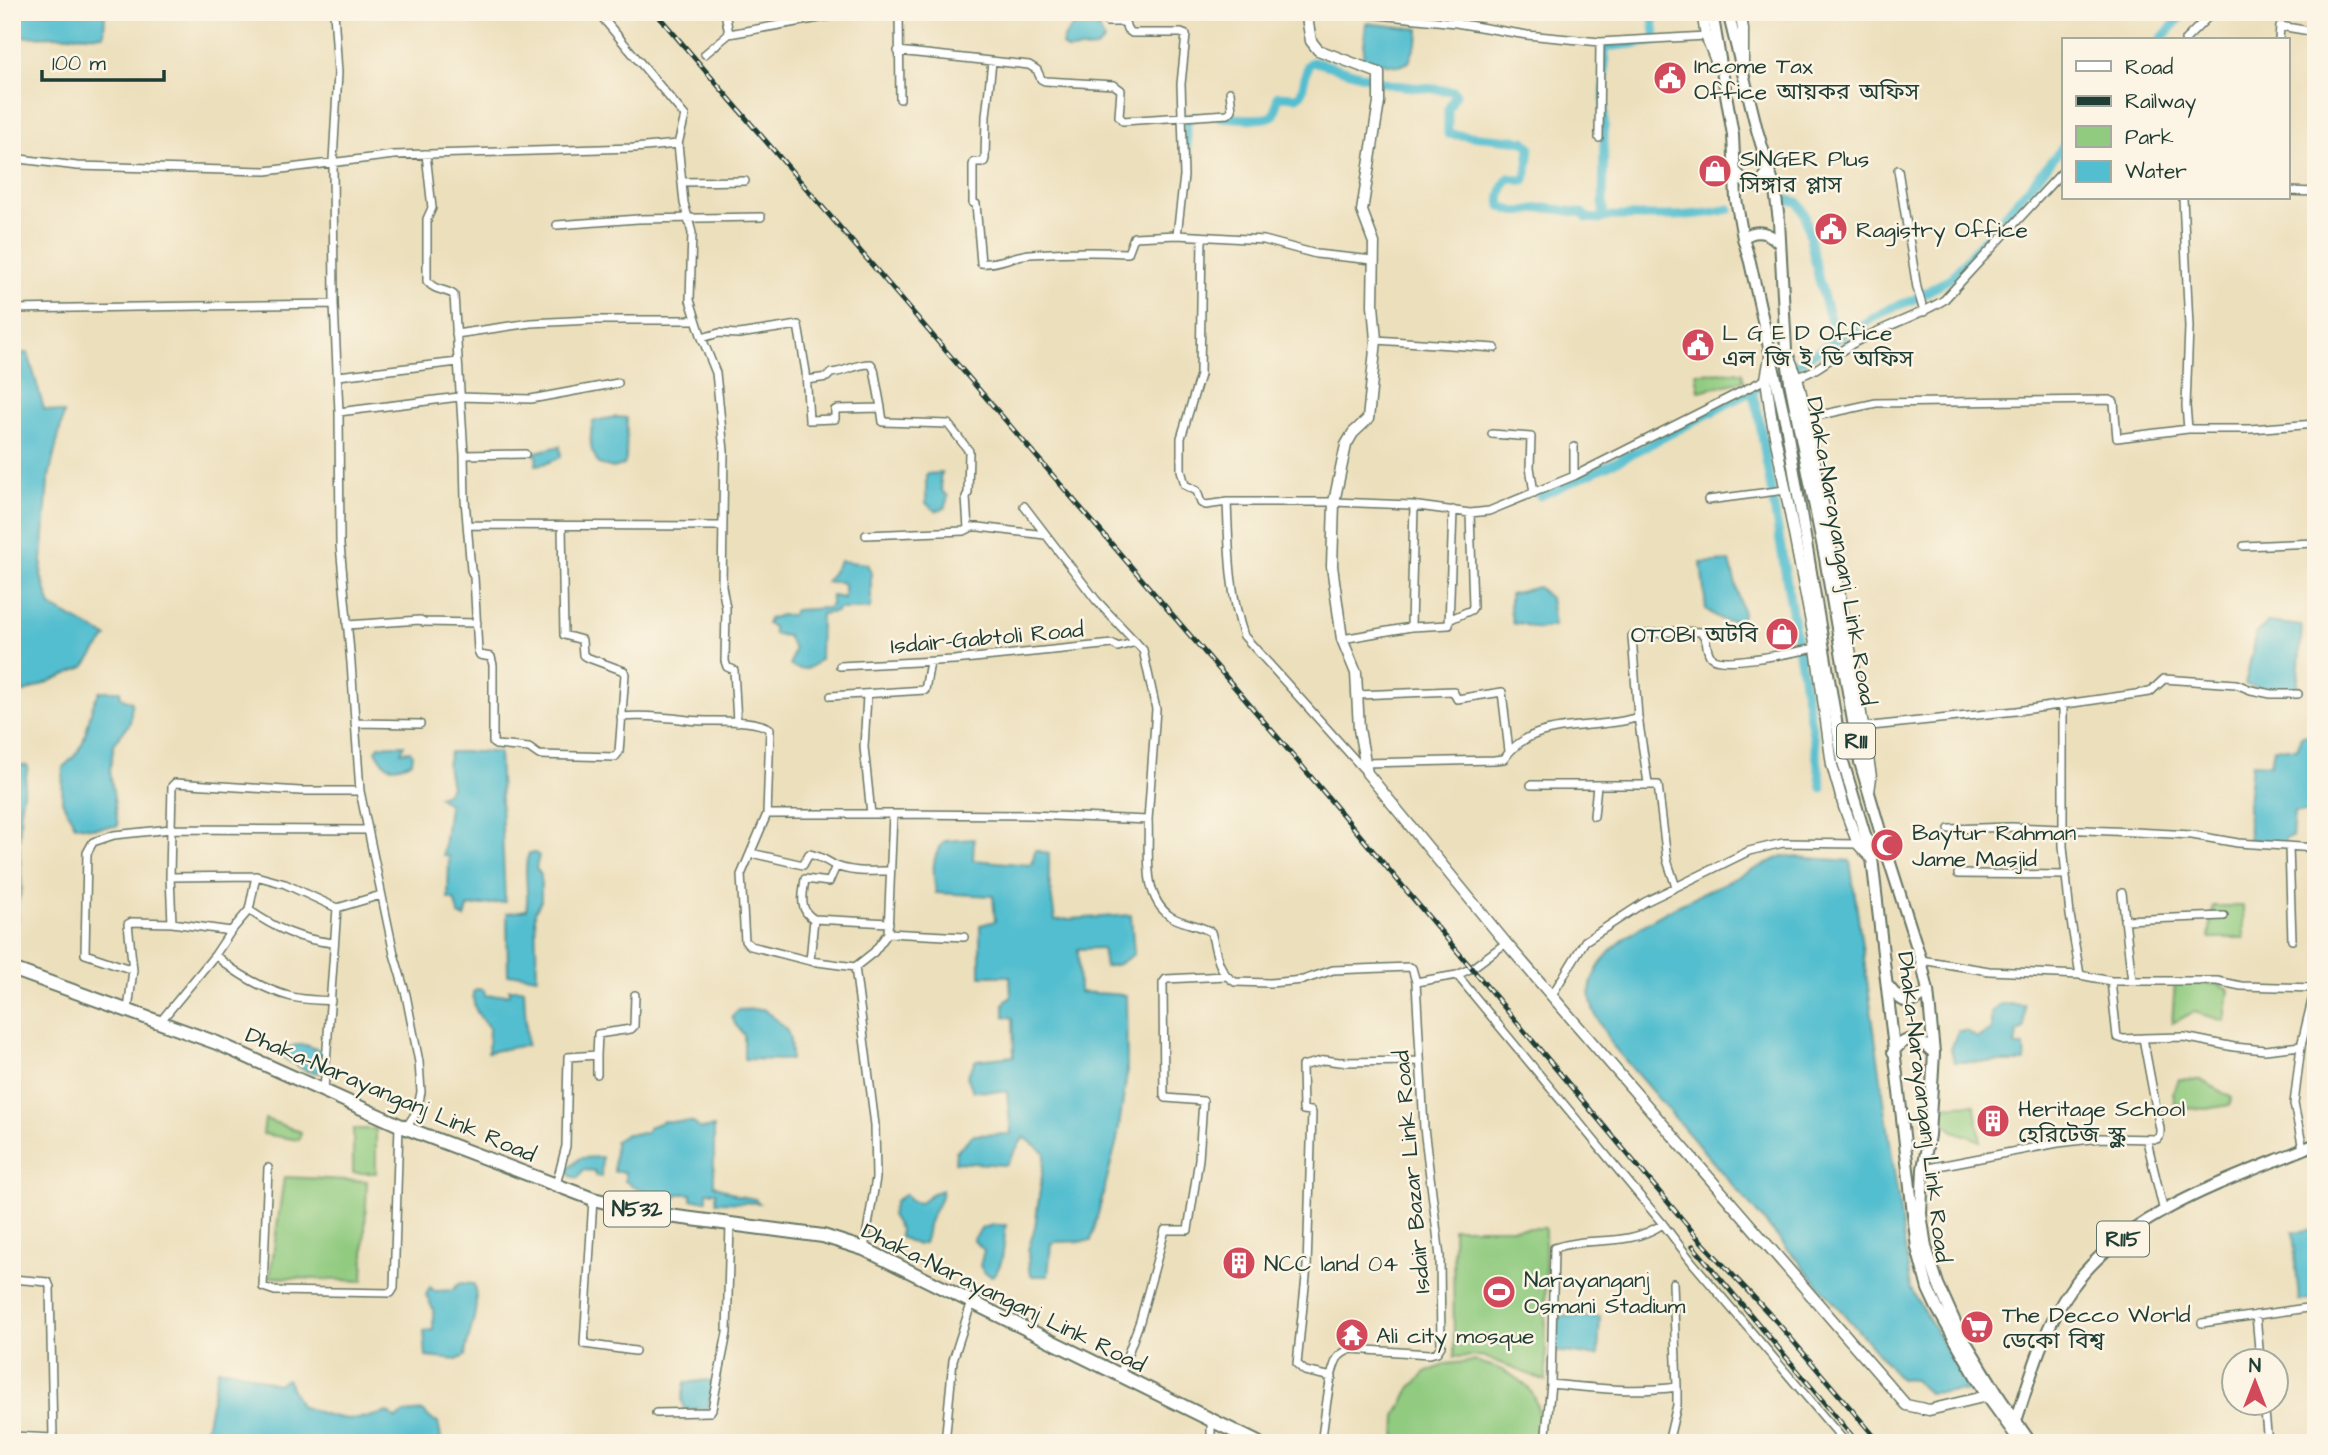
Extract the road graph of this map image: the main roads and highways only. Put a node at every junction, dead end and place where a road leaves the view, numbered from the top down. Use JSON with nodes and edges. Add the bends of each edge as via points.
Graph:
{"nodes":[{"id":1,"x":1712,"y":12,"type":"edge"},
{"id":2,"x":1728,"y":12,"type":"edge"},
{"id":3,"x":1770,"y":168,"type":"junction"},
{"id":4,"x":1734,"y":170,"type":"junction"},
{"id":5,"x":1743,"y":237,"type":"junction"},
{"id":6,"x":1779,"y":243,"type":"junction"},
{"id":7,"x":12,"y":969,"type":"edge"},
{"id":8,"x":1888,"y":987,"type":"junction"},
{"id":9,"x":1928,"y":991,"type":"junction"},
{"id":10,"x":1893,"y":1052,"type":"junction"},
{"id":11,"x":1934,"y":1053,"type":"junction"},
{"id":12,"x":2316,"y":1144,"type":"edge"},
{"id":13,"x":2016,"y":1421,"type":"junction"},
{"id":14,"x":1258,"y":1443,"type":"edge"},
{"id":15,"x":2021,"y":1443,"type":"edge"},
{"id":16,"x":2031,"y":1443,"type":"edge"}],
"edges":[{"from":1,"to":4,"type":"main road","name":"Dhaka-Narayanganj Link Road","number":"R111","via":[[1733,135]]},
{"from":2,"to":3,"type":"main road","name":"Dhaka-Narayanganj Link Road","number":"R111"},
{"from":3,"to":4,"type":"main road","via":[[1756,186]]},
{"from":3,"to":6,"type":"main road","name":"Dhaka-Narayanganj Link Road","number":"R111"},
{"from":4,"to":5,"type":"main road","name":"Dhaka-Narayanganj Link Road","number":"R111"},
{"from":5,"to":6,"type":"main road","via":[[1763,232]]},
{"from":5,"to":8,"type":"main road","name":"Dhaka-Narayanganj Link Road","number":"R111","via":[[1796,475],[1843,762],[1872,858]]},
{"from":6,"to":9,"type":"main road","name":"Dhaka-Narayanganj Link Road","number":"R111","via":[[1786,351],[1854,728],[1869,796]]},
{"from":7,"to":14,"type":"highway","name":"Dhaka-Narayanganj Link Road","number":"N532","via":[[217,1043],[403,1127],[593,1199],[661,1215],[823,1236],[864,1249]]},
{"from":8,"to":9,"type":"main road","via":[[1909,1003]]},
{"from":8,"to":10,"type":"main road","name":"Dhaka-Narayanganj Link Road","number":"R111"},
{"from":9,"to":11,"type":"main road","name":"Dhaka-Narayanganj Link Road","number":"R111"},
{"from":10,"to":11,"type":"main road","via":[[1912,1039]]},
{"from":10,"to":15,"type":"main road","name":"Dhaka-Narayanganj Link Road","number":"R111","via":[[1923,1270],[1937,1308],[1987,1396]]},
{"from":11,"to":13,"type":"main road","name":"Dhaka-Narayanganj Link Road","number":"R111","via":[[1922,1224],[1934,1276],[1959,1331]]},
{"from":12,"to":13,"type":"main road","number":"R115","via":[[2164,1212],[2093,1263],[2053,1320]]},
{"from":13,"to":16,"type":"main road","name":"Dhaka-Narayanganj Link Road","number":"R111"}]}
